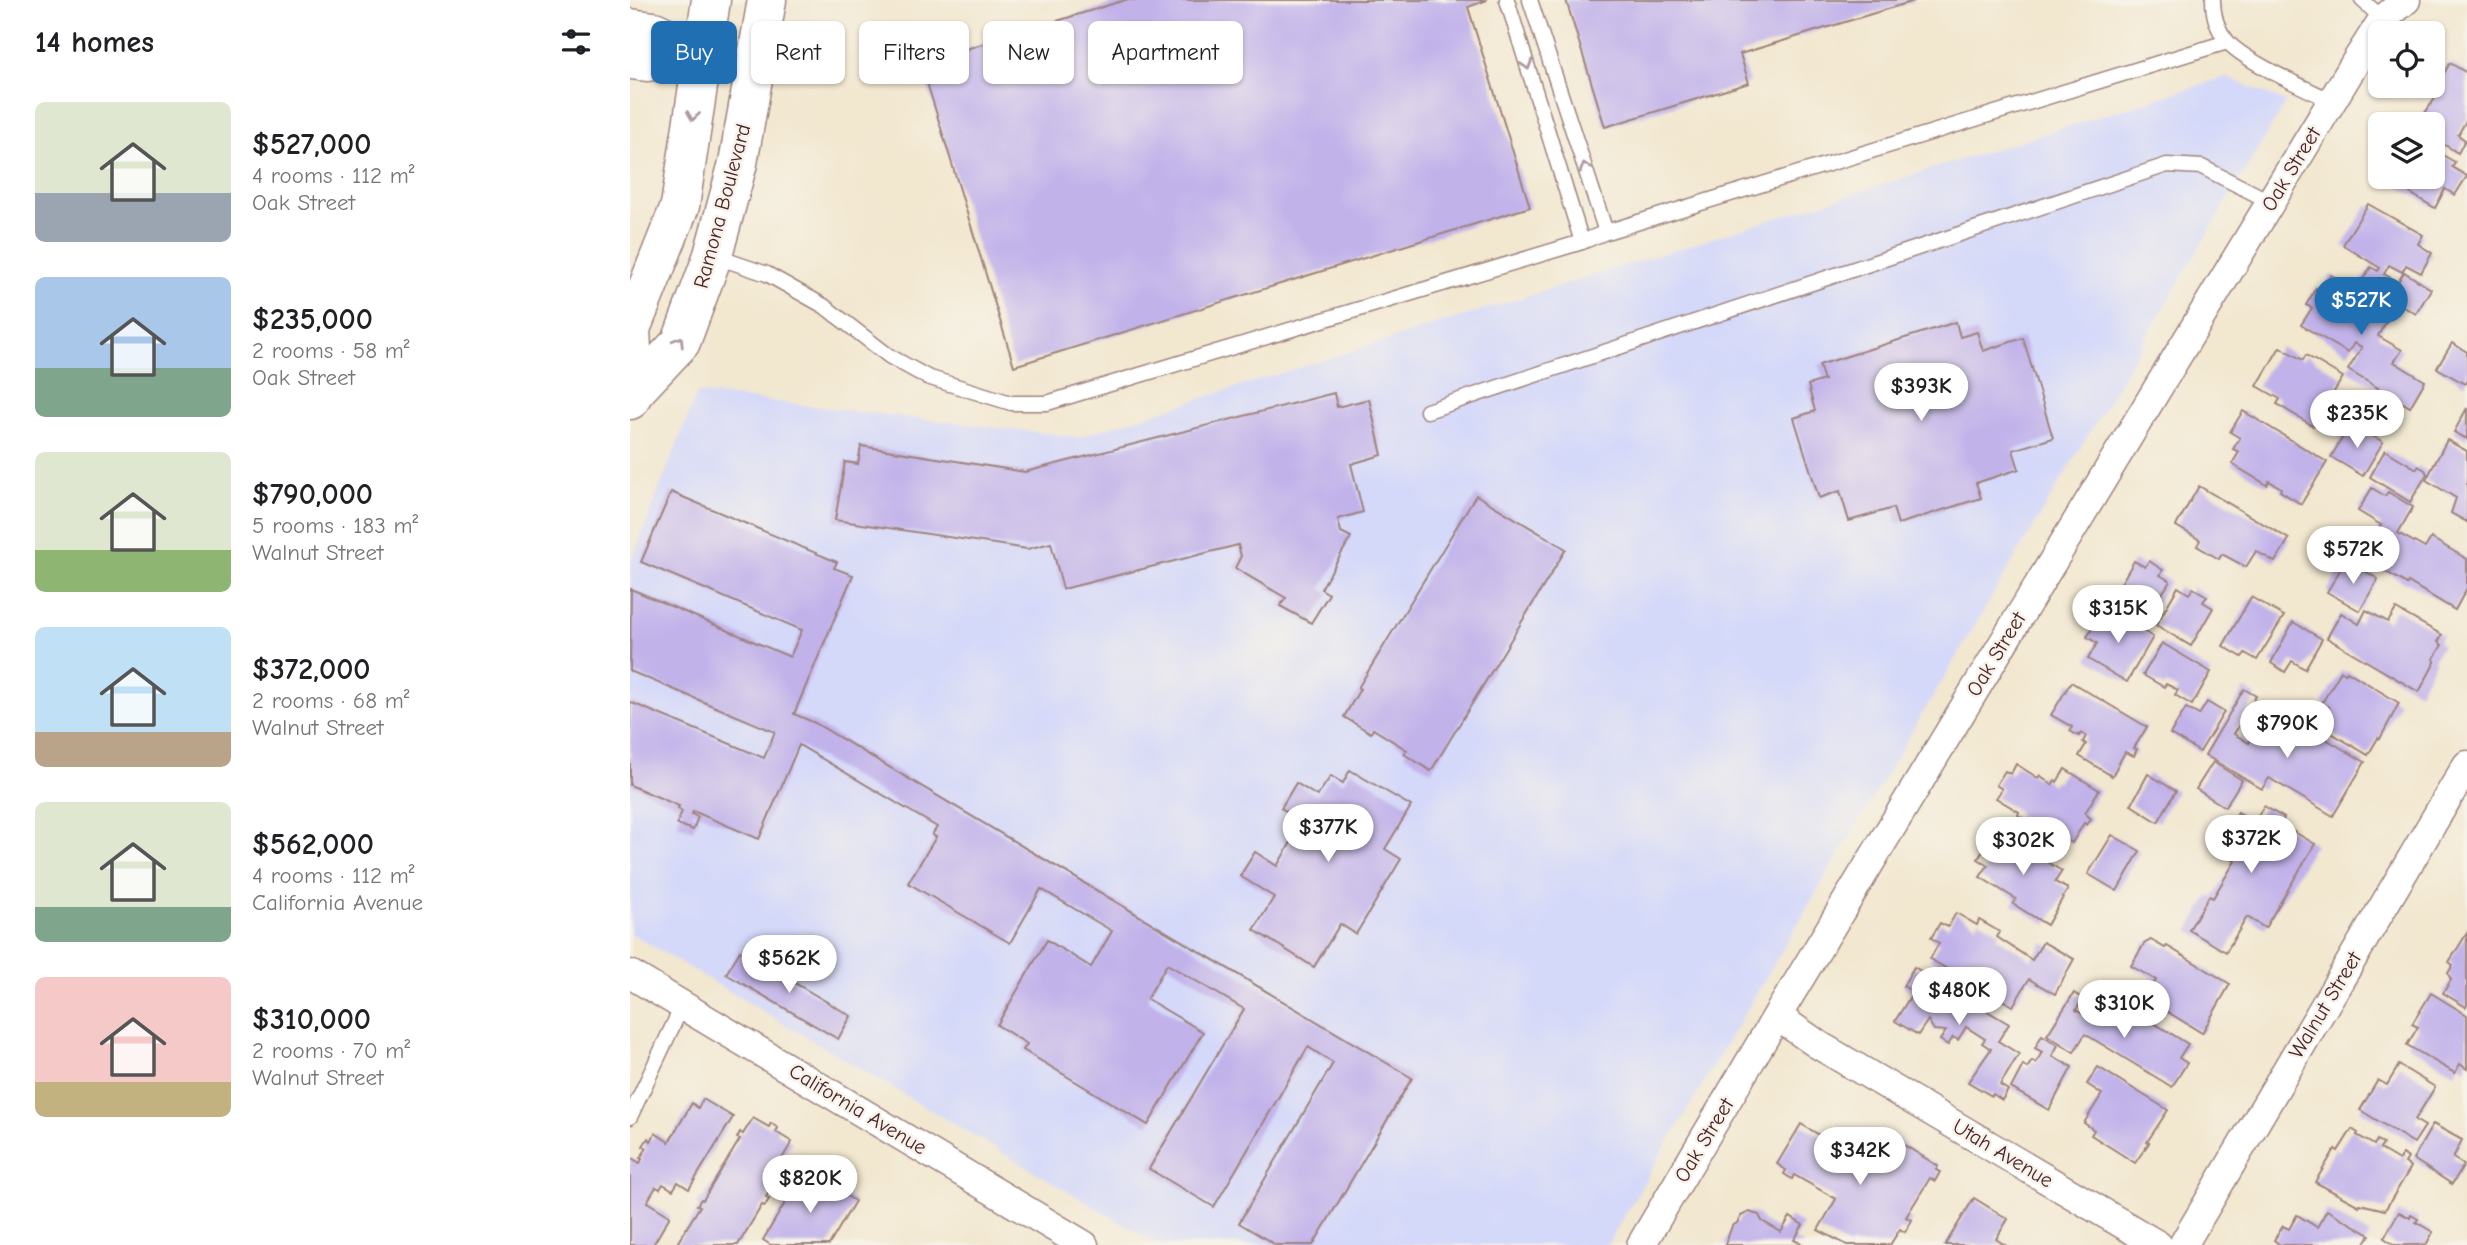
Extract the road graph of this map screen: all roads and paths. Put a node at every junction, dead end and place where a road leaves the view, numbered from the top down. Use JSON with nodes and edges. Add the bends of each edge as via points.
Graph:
{"nodes":[{"id":1,"x":711,"y":0,"type":"edge"},
{"id":2,"x":767,"y":0,"type":"edge"},
{"id":3,"x":1507,"y":0,"type":"edge"},
{"id":4,"x":1530,"y":0,"type":"edge"},
{"id":5,"x":2213,"y":0,"type":"edge"},
{"id":6,"x":2362,"y":0,"type":"edge"},
{"id":7,"x":2406,"y":0,"type":"edge"},
{"id":8,"x":2383,"y":19,"type":"junction"},
{"id":9,"x":708,"y":21,"type":"edge"},
{"id":10,"x":630,"y":28,"type":"edge"},
{"id":11,"x":651,"y":31,"type":"edge"},
{"id":12,"x":2227,"y":42,"type":"junction"},
{"id":13,"x":630,"y":60,"type":"edge"},
{"id":14,"x":651,"y":61,"type":"edge"},
{"id":15,"x":698,"y":84,"type":"edge"},
{"id":16,"x":2332,"y":102,"type":"junction"},
{"id":17,"x":2271,"y":202,"type":"junction"},
{"id":18,"x":1606,"y":232,"type":"junction"},
{"id":19,"x":1582,"y":242,"type":"junction"},
{"id":20,"x":713,"y":255,"type":"junction"},
{"id":21,"x":631,"y":329,"type":"edge"},
{"id":22,"x":632,"y":396,"type":"edge"},
{"id":23,"x":1427,"y":411,"type":"dead end"},
{"id":24,"x":2467,"y":765,"type":"edge"},
{"id":25,"x":630,"y":974,"type":"edge"},
{"id":26,"x":683,"y":1004,"type":"junction"},
{"id":27,"x":1777,"y":1016,"type":"junction"},
{"id":28,"x":630,"y":1117,"type":"edge"},
{"id":29,"x":1084,"y":1245,"type":"edge"},
{"id":30,"x":1641,"y":1245,"type":"edge"},
{"id":31,"x":2158,"y":1245,"type":"edge"},
{"id":32,"x":2183,"y":1245,"type":"edge"}],
"edges":[{"from":1,"to":9,"type":"main road","name":"Ramona Boulevard"},
{"from":2,"to":20,"type":"main road","name":"Ramona Boulevard","via":[[738,163]]},
{"from":3,"to":19,"type":"lane","one_way":true},
{"from":18,"to":4,"type":"lane","one_way":true},
{"from":5,"to":12,"type":"lane","via":[[2213,15]]},
{"from":6,"to":8,"type":"lane"},
{"from":7,"to":8,"type":"street","name":"Oak Street"},
{"from":8,"to":16,"type":"street","name":"Oak Street"},
{"from":10,"to":11,"type":"main road"},
{"from":12,"to":16,"type":"lane"},
{"from":12,"to":18,"type":"lane"},
{"from":13,"to":14,"type":"main road"},
{"from":15,"to":21,"type":"main road","name":"Ramona Boulevard","one_way":true,"via":[[680,206]]},
{"from":16,"to":17,"type":"street","name":"Oak Street"},
{"from":17,"to":23,"type":"lane","via":[[2202,167],[2166,165]]},
{"from":17,"to":27,"type":"street","name":"Oak Street"},
{"from":18,"to":19,"type":"lane"},
{"from":19,"to":20,"type":"lane","via":[[1047,403],[1011,403],[926,377],[779,280]]},
{"from":22,"to":20,"type":"main road","name":"Ramona Boulevard","one_way":true,"via":[[681,342]]},
{"from":21,"to":22,"type":"main road","name":"Ramona Boulevard"},
{"from":24,"to":32,"type":"street","name":"Walnut Street"},
{"from":25,"to":26,"type":"street","name":"California Avenue"},
{"from":26,"to":28,"type":"lane"},
{"from":26,"to":29,"type":"street","name":"California Avenue"},
{"from":27,"to":30,"type":"street","name":"Oak Street"},
{"from":27,"to":31,"type":"street","name":"Utah Avenue"}]}
